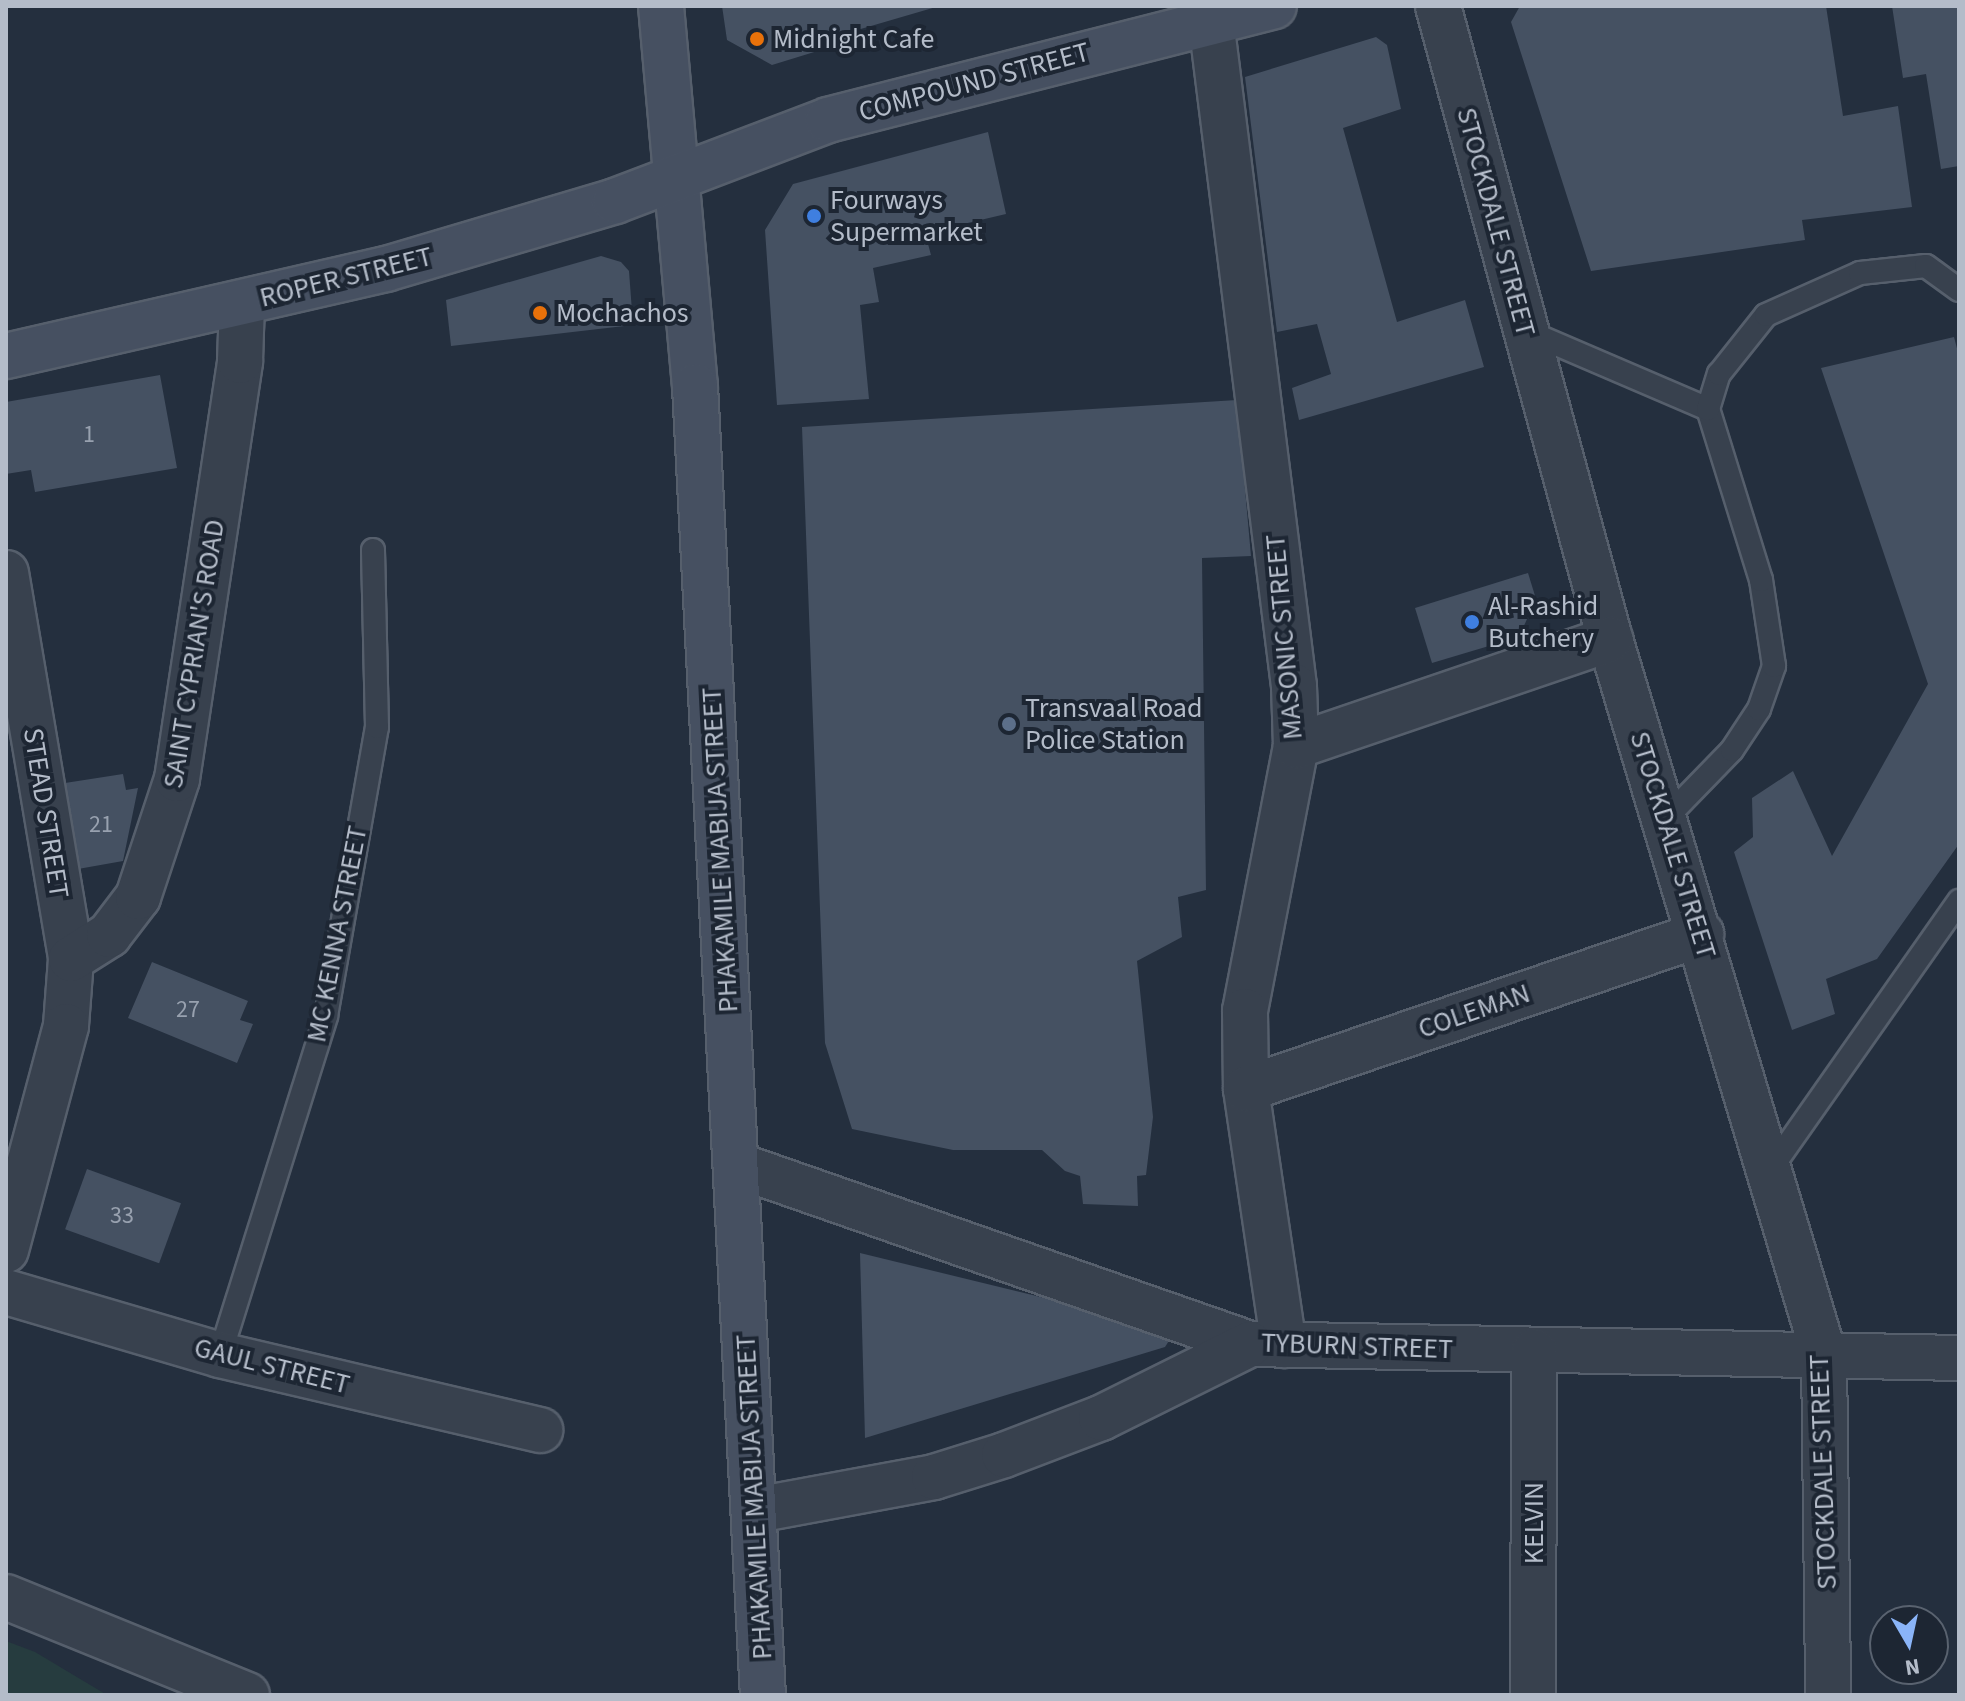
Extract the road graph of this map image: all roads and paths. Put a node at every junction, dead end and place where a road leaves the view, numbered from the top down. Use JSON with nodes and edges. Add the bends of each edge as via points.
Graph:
{"nodes":[{"id":1,"x":661,"y":6,"type":"edge"},
{"id":2,"x":1274,"y":6,"type":"edge"},
{"id":3,"x":1438,"y":6,"type":"edge"},
{"id":4,"x":1211,"y":21,"type":"junction"},
{"id":5,"x":679,"y":176,"type":"junction"},
{"id":6,"x":1959,"y":290,"type":"edge"},
{"id":7,"x":242,"y":304,"type":"junction"},
{"id":8,"x":1525,"y":331,"type":"junction"},
{"id":9,"x":6,"y":356,"type":"edge"},
{"id":10,"x":1708,"y":409,"type":"junction"},
{"id":11,"x":373,"y":550,"type":"dead end"},
{"id":12,"x":6,"y":573,"type":"edge"},
{"id":13,"x":1610,"y":639,"type":"junction"},
{"id":14,"x":1296,"y":746,"type":"junction"},
{"id":15,"x":1665,"y":819,"type":"junction"},
{"id":16,"x":1959,"y":901,"type":"edge"},
{"id":17,"x":1701,"y":934,"type":"junction"},
{"id":18,"x":71,"y":959,"type":"junction"},
{"id":19,"x":1246,"y":1089,"type":"junction"},
{"id":20,"x":19,"y":1151,"type":"edge"},
{"id":21,"x":737,"y":1165,"type":"junction"},
{"id":22,"x":1770,"y":1170,"type":"junction"},
{"id":23,"x":6,"y":1250,"type":"edge"},
{"id":24,"x":6,"y":1292,"type":"edge"},
{"id":25,"x":1267,"y":1344,"type":"junction"},
{"id":26,"x":1534,"y":1351,"type":"junction"},
{"id":27,"x":220,"y":1355,"type":"junction"},
{"id":28,"x":1824,"y":1355,"type":"junction"},
{"id":29,"x":1959,"y":1358,"type":"edge"},
{"id":30,"x":540,"y":1430,"type":"dead end"},
{"id":31,"x":756,"y":1510,"type":"junction"},
{"id":32,"x":6,"y":1597,"type":"edge"},
{"id":33,"x":247,"y":1695,"type":"edge"},
{"id":34,"x":763,"y":1695,"type":"edge"},
{"id":35,"x":1533,"y":1695,"type":"edge"},
{"id":36,"x":1828,"y":1695,"type":"edge"}],
"edges":[{"from":1,"to":5,"type":"street","name":"PHAKAMILE MABIJA STREET"},
{"from":2,"to":4,"type":"street","name":"COMPOUND STREET"},
{"from":3,"to":8,"type":"street","name":"STOCKDALE STREET"},
{"from":4,"to":5,"type":"street","name":"COMPOUND STREET","via":[[828,120]]},
{"from":4,"to":14,"type":"street","name":"MASONIC STREET","via":[[1294,686]]},
{"from":5,"to":7,"type":"street","name":"ROPER STREET","via":[[494,238]]},
{"from":5,"to":21,"type":"street","name":"PHAKAMILE MABIJA STREET"},
{"from":6,"to":10,"type":"lane","via":[[1926,266],[1860,273],[1766,315],[1719,374]]},
{"from":7,"to":9,"type":"street","name":"ROPER STREET"},
{"from":7,"to":18,"type":"street","name":"SAINT CYPRIAN'S ROAD","via":[[240,361],[177,779],[138,897],[109,935]]},
{"from":8,"to":10,"type":"lane"},
{"from":8,"to":13,"type":"street","name":"STOCKDALE STREET"},
{"from":10,"to":15,"type":"lane","via":[[1761,580],[1774,666],[1759,709],[1732,750]]},
{"from":11,"to":27,"type":"lane","name":"MC KENNA STREET","via":[[377,727],[326,1016]]},
{"from":12,"to":18,"type":"street","name":"STEAD STREET"},
{"from":13,"to":14,"type":"street"},
{"from":13,"to":15,"type":"street","name":"STOCKDALE STREET"},
{"from":14,"to":19,"type":"street","name":"MASONIC STREET","via":[[1245,1011]]},
{"from":15,"to":17,"type":"street","name":"STOCKDALE STREET"},
{"from":16,"to":22,"type":"lane"},
{"from":17,"to":19,"type":"street","name":"COLEMAN"},
{"from":17,"to":22,"type":"street","name":"STOCKDALE STREET"},
{"from":18,"to":20,"type":"street","via":[[66,1026]]},
{"from":19,"to":25,"type":"street","name":"MASONIC STREET"},
{"from":20,"to":23,"type":"street"},
{"from":21,"to":25,"type":"street","name":"TYBURN STREET"},
{"from":21,"to":31,"type":"street","name":"PHAKAMILE MABIJA STREET"},
{"from":22,"to":28,"type":"street","name":"STOCKDALE STREET"},
{"from":24,"to":27,"type":"street","name":"GAUL STREET"},
{"from":25,"to":26,"type":"street","name":"TYBURN STREET"},
{"from":25,"to":31,"type":"street","via":[[1004,1455],[934,1477]]},
{"from":26,"to":28,"type":"street","name":"TYBURN STREET"},
{"from":26,"to":35,"type":"street","name":"KELVIN"},
{"from":27,"to":30,"type":"street","name":"GAUL STREET"},
{"from":28,"to":29,"type":"street","name":"TYBURN STREET"},
{"from":28,"to":36,"type":"street","name":"STOCKDALE STREET"},
{"from":31,"to":34,"type":"street","name":"PHAKAMILE MABIJA STREET"},
{"from":32,"to":33,"type":"street"}]}
